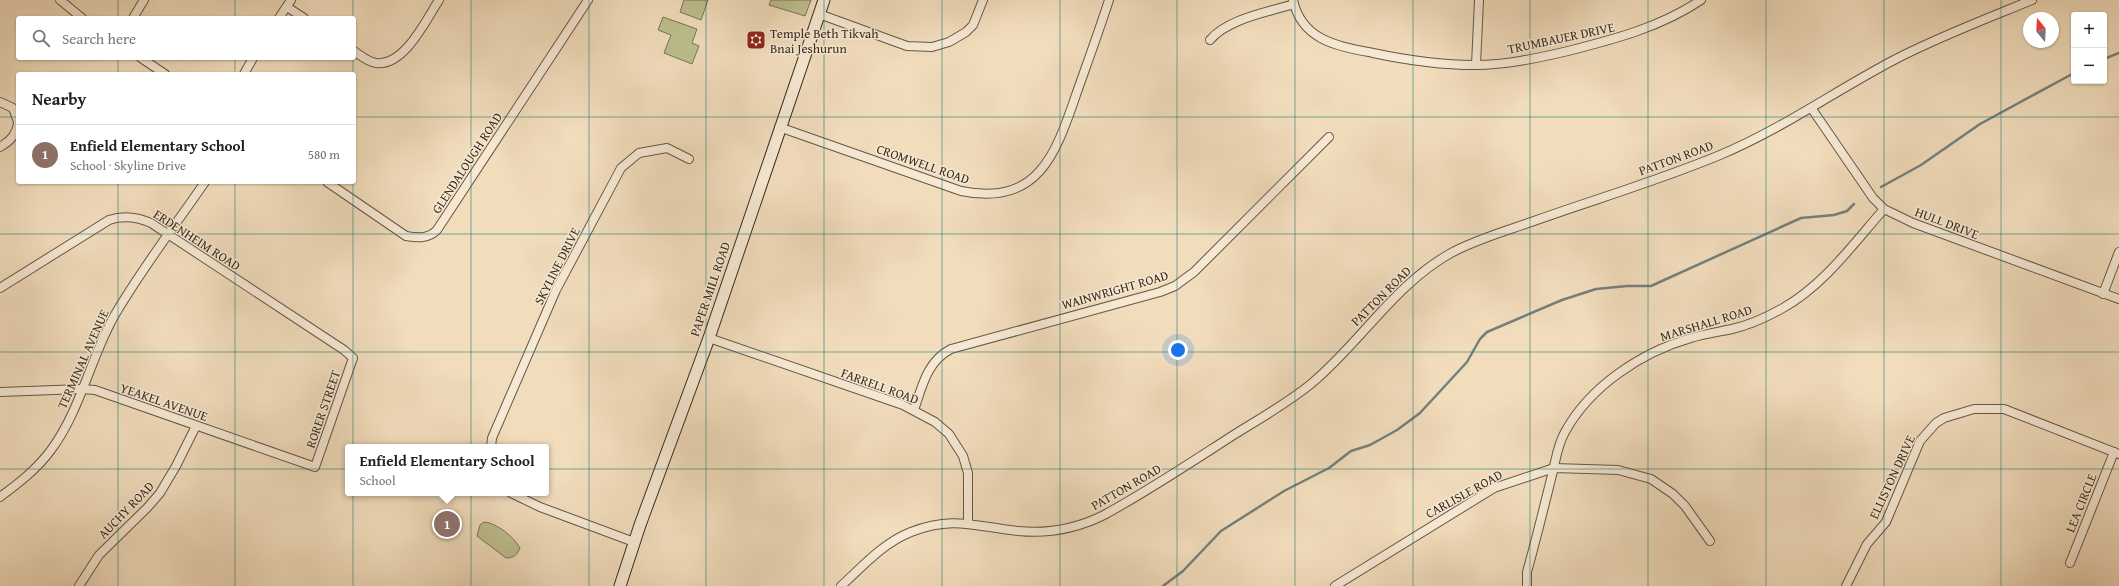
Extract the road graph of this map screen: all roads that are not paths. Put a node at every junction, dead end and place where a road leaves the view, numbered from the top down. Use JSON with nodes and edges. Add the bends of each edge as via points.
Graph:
{"nodes":[{"id":1,"x":60,"y":0,"type":"edge"},
{"id":2,"x":144,"y":0,"type":"edge"},
{"id":3,"x":439,"y":0,"type":"edge"},
{"id":4,"x":588,"y":0,"type":"edge"},
{"id":5,"x":824,"y":0,"type":"edge"},
{"id":6,"x":983,"y":0,"type":"edge"},
{"id":7,"x":1109,"y":0,"type":"edge"},
{"id":8,"x":1478,"y":0,"type":"edge"},
{"id":9,"x":1701,"y":0,"type":"edge"},
{"id":10,"x":2032,"y":0,"type":"edge"},
{"id":11,"x":1293,"y":2,"type":"edge"},
{"id":12,"x":289,"y":3,"type":"edge"},
{"id":13,"x":819,"y":14,"type":"junction"},
{"id":14,"x":80,"y":16,"type":"edge"},
{"id":15,"x":133,"y":16,"type":"edge"},
{"id":16,"x":280,"y":16,"type":"edge"},
{"id":17,"x":302,"y":16,"type":"edge"},
{"id":18,"x":1210,"y":40,"type":"dead end"},
{"id":19,"x":356,"y":52,"type":"edge"},
{"id":20,"x":144,"y":60,"type":"edge"},
{"id":21,"x":252,"y":60,"type":"edge"},
{"id":22,"x":1476,"y":65,"type":"junction"},
{"id":23,"x":162,"y":72,"type":"edge"},
{"id":24,"x":245,"y":72,"type":"edge"},
{"id":25,"x":0,"y":102,"type":"edge"},
{"id":26,"x":1812,"y":108,"type":"junction"},
{"id":27,"x":16,"y":116,"type":"edge"},
{"id":28,"x":780,"y":127,"type":"junction"},
{"id":29,"x":16,"y":131,"type":"edge"},
{"id":30,"x":1329,"y":138,"type":"dead end"},
{"id":31,"x":0,"y":147,"type":"edge"},
{"id":32,"x":689,"y":159,"type":"dead end"},
{"id":33,"x":203,"y":184,"type":"edge"},
{"id":34,"x":330,"y":184,"type":"edge"},
{"id":35,"x":1884,"y":209,"type":"junction"},
{"id":36,"x":168,"y":236,"type":"junction"},
{"id":37,"x":2119,"y":252,"type":"edge"},
{"id":38,"x":0,"y":288,"type":"edge"},
{"id":39,"x":2103,"y":294,"type":"junction"},
{"id":40,"x":2119,"y":299,"type":"edge"},
{"id":41,"x":709,"y":338,"type":"junction"},
{"id":42,"x":353,"y":358,"type":"joint"},
{"id":43,"x":82,"y":389,"type":"junction"},
{"id":44,"x":0,"y":392,"type":"edge"},
{"id":45,"x":914,"y":410,"type":"junction"},
{"id":46,"x":196,"y":426,"type":"junction"},
{"id":47,"x":491,"y":444,"type":"edge"},
{"id":48,"x":2117,"y":453,"type":"edge"},
{"id":49,"x":315,"y":467,"type":"joint"},
{"id":50,"x":1554,"y":468,"type":"junction"},
{"id":51,"x":517,"y":496,"type":"edge"},
{"id":52,"x":0,"y":497,"type":"edge"},
{"id":53,"x":968,"y":523,"type":"junction"},
{"id":54,"x":1710,"y":541,"type":"dead end"},
{"id":55,"x":634,"y":542,"type":"junction"},
{"id":56,"x":2070,"y":563,"type":"dead end"},
{"id":57,"x":79,"y":586,"type":"edge"},
{"id":58,"x":620,"y":586,"type":"edge"},
{"id":59,"x":842,"y":586,"type":"edge"},
{"id":60,"x":1335,"y":586,"type":"edge"},
{"id":61,"x":1527,"y":586,"type":"edge"},
{"id":62,"x":1846,"y":586,"type":"edge"}],
"edges":[{"from":1,"to":14,"type":"street"},
{"from":2,"to":15,"type":"street"},
{"from":3,"to":19,"type":"street","via":[[406,50],[390,62],[376,63]]},
{"from":4,"to":34,"type":"street","name":"GLENDALOUGH ROAD","via":[[432,235],[417,238],[406,236]]},
{"from":5,"to":13,"type":"main road","name":"PAPER MILL ROAD"},
{"from":6,"to":13,"type":"street","via":[[972,25],[966,32],[949,42],[932,47],[907,46]]},
{"from":7,"to":28,"type":"street","name":"CROMWELL ROAD","via":[[1053,154],[1034,178],[1018,187],[985,195],[961,191]]},
{"from":8,"to":22,"type":"street"},
{"from":9,"to":22,"type":"street","name":"TRUMBAUER DRIVE","via":[[1661,22],[1626,36],[1545,56]]},
{"from":10,"to":26,"type":"street","name":"PATTON ROAD","via":[[1887,64]]},
{"from":11,"to":18,"type":"street","via":[[1229,25],[1215,33]]},
{"from":11,"to":22,"type":"street","name":"TRUMBAUER DRIVE","via":[[1312,33],[1328,43],[1394,57]]},
{"from":12,"to":16,"type":"street"},
{"from":12,"to":17,"type":"street"},
{"from":13,"to":28,"type":"main road","name":"PAPER MILL ROAD"},
{"from":20,"to":23,"type":"street"},
{"from":21,"to":24,"type":"street"},
{"from":25,"to":27,"type":"street","via":[[13,108]]},
{"from":26,"to":35,"type":"street","name":"HULL DRIVE","via":[[1873,198]]},
{"from":26,"to":53,"type":"street","name":"PATTON ROAD","via":[[1771,131],[1706,161],[1485,238],[1451,253],[1401,290],[1313,382],[1103,515],[1074,527],[1046,532],[1010,530]]},
{"from":28,"to":41,"type":"main road","name":"PAPER MILL ROAD"},
{"from":29,"to":31,"type":"street"},
{"from":30,"to":45,"type":"street","name":"WAINWRIGHT ROAD","via":[[1181,282],[1160,292],[950,349],[937,358],[930,368]]},
{"from":32,"to":47,"type":"street","name":"SKYLINE DRIVE","via":[[667,148],[639,153],[621,168],[556,290]]},
{"from":33,"to":36,"type":"street","name":"TERMINAL AVENUE"},
{"from":35,"to":39,"type":"street","name":"HULL DRIVE","via":[[1914,224]]},
{"from":35,"to":50,"type":"street","name":"MARSHALL ROAD","via":[[1831,269],[1799,298],[1751,323],[1690,338],[1656,351],[1636,362],[1607,384],[1574,418],[1558,447]]},
{"from":36,"to":38,"type":"street","name":"ERDENHEIM ROAD","via":[[151,223],[139,218],[109,220]]},
{"from":36,"to":42,"type":"street","name":"ERDENHEIM ROAD"},
{"from":36,"to":43,"type":"street","name":"TERMINAL AVENUE","via":[[132,286],[113,319]]},
{"from":37,"to":39,"type":"street"},
{"from":39,"to":40,"type":"street","name":"HULL DRIVE"},
{"from":41,"to":45,"type":"street","name":"FARRELL ROAD"},
{"from":41,"to":55,"type":"main road","name":"PAPER MILL ROAD"},
{"from":42,"to":49,"type":"street","name":"RORER STREET"},
{"from":43,"to":44,"type":"street","name":"YEAKEL AVENUE"},
{"from":43,"to":46,"type":"street","name":"YEAKEL AVENUE","via":[[95,390]]},
{"from":43,"to":52,"type":"street","name":"TERMINAL AVENUE","via":[[52,450],[30,473]]},
{"from":45,"to":53,"type":"street","name":"FARRELL ROAD","via":[[944,429],[963,456],[968,473]]},
{"from":46,"to":49,"type":"street","name":"YEAKEL AVENUE"},
{"from":46,"to":57,"type":"street","name":"AUCHY ROAD","via":[[160,493],[99,555]]},
{"from":48,"to":56,"type":"street","name":"LEA CIRCLE"},
{"from":48,"to":62,"type":"street","name":"ELLISTON DRIVE","via":[[2004,409],[1974,408],[1944,418],[1920,441],[1886,522],[1867,544]]},
{"from":50,"to":54,"type":"street","name":"CARLISLE ROAD","via":[[1618,470],[1651,479],[1685,506]]},
{"from":50,"to":60,"type":"street","name":"CARLISLE ROAD","via":[[1494,488]]},
{"from":50,"to":61,"type":"street","name":"MARSHALL ROAD","via":[[1527,572]]},
{"from":51,"to":55,"type":"street"},
{"from":53,"to":59,"type":"street","name":"PATTON ROAD","via":[[930,526],[902,536],[881,549]]},
{"from":55,"to":58,"type":"main road","name":"PAPER MILL ROAD"}]}
